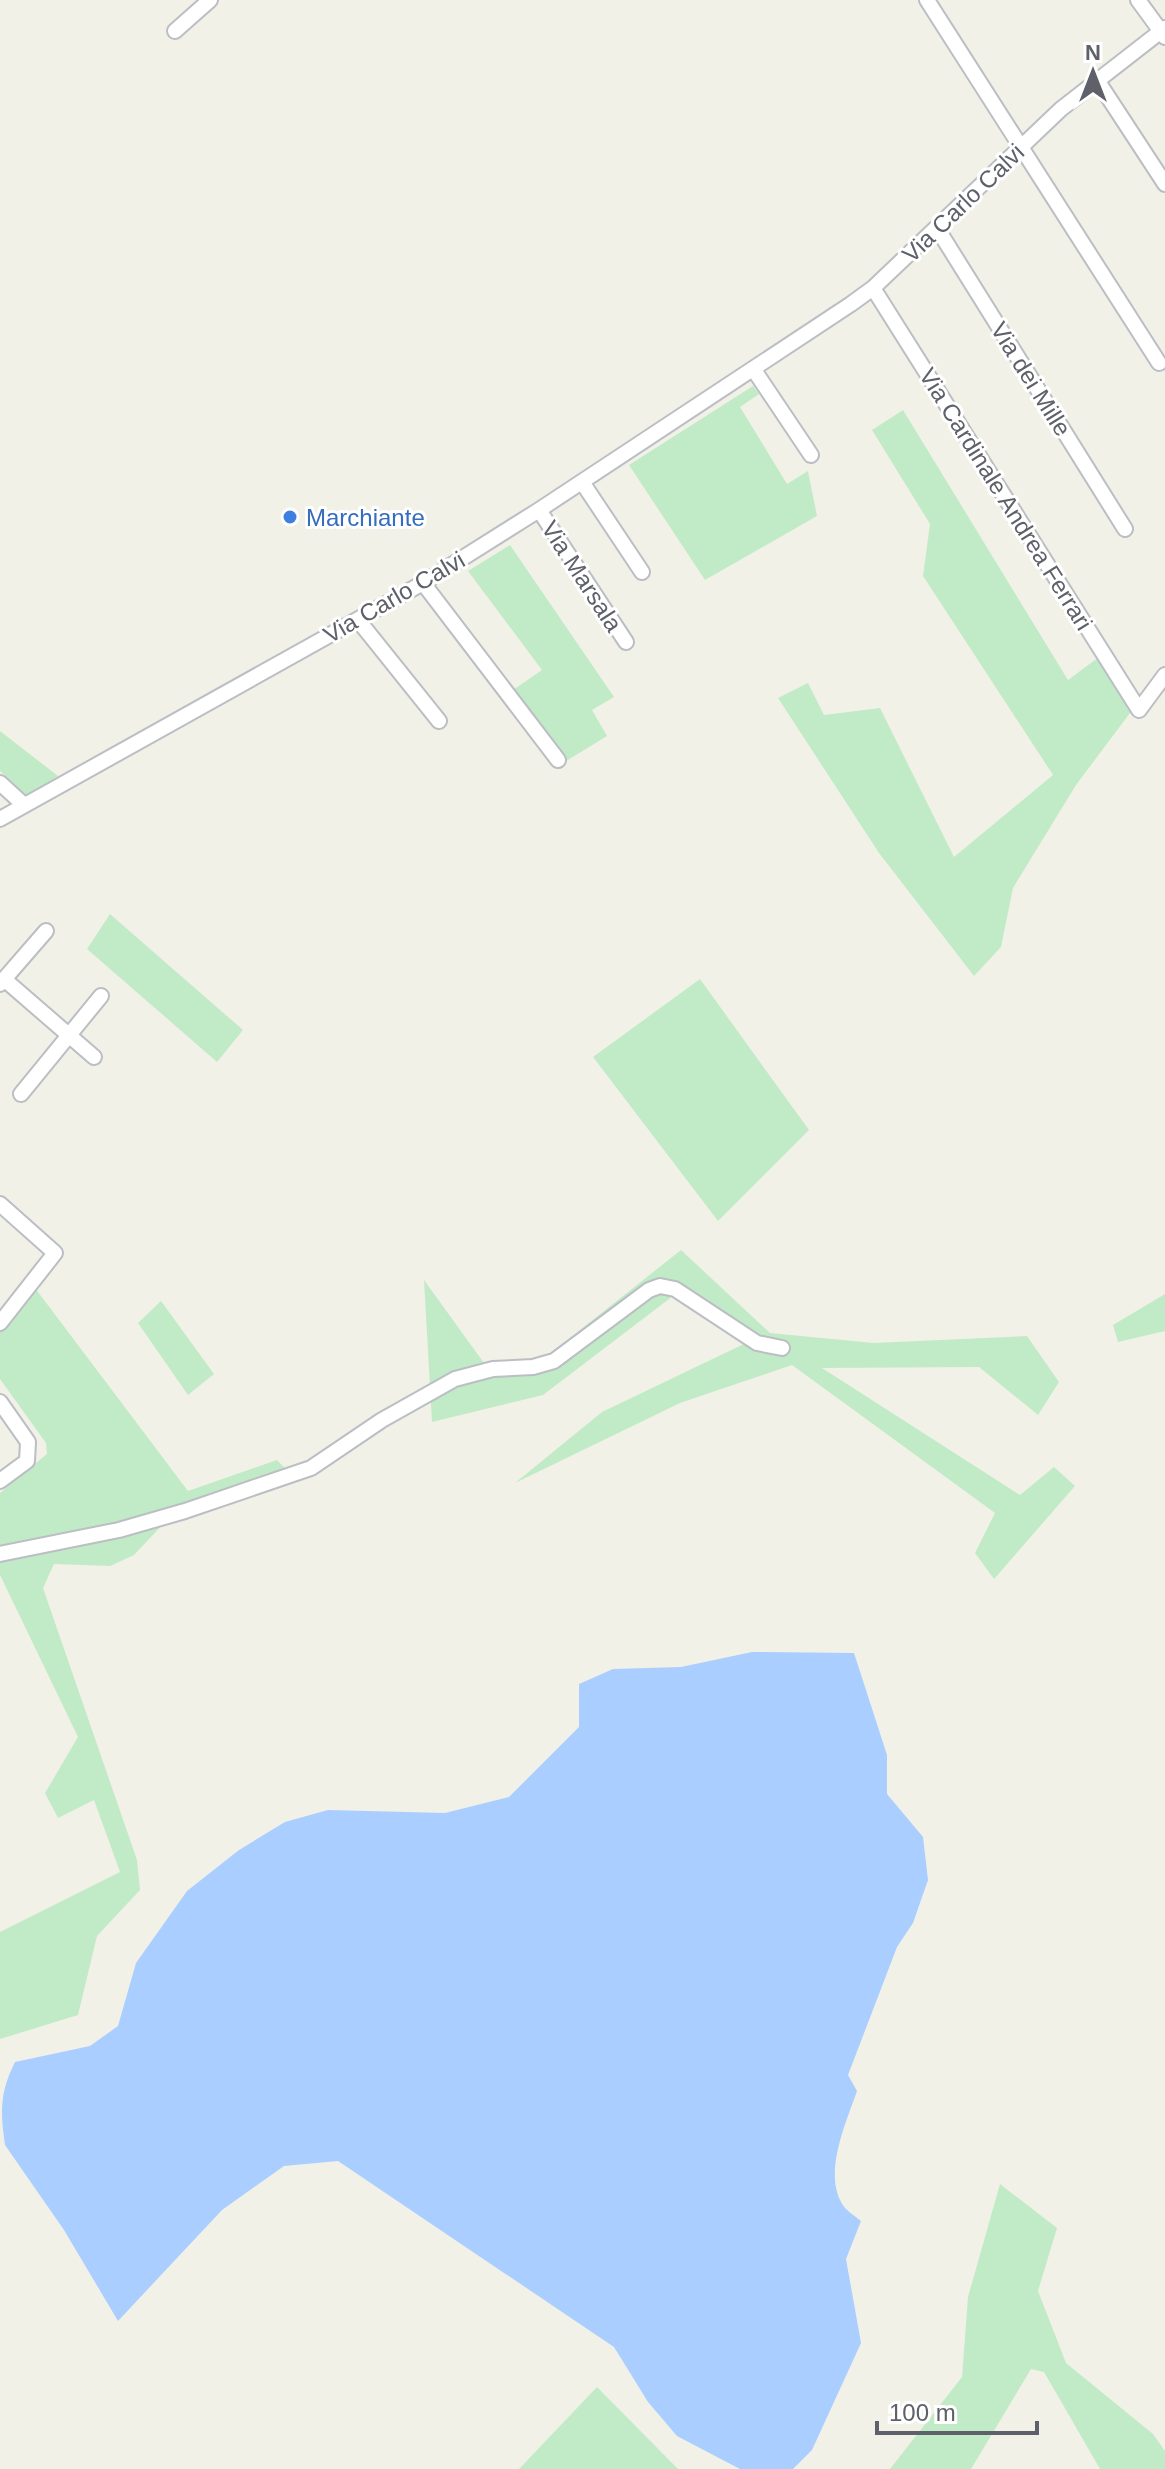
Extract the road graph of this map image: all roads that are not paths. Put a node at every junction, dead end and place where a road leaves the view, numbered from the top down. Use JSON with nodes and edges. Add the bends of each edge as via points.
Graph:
{"nodes":[{"id":1,"x":210,"y":0,"type":"edge"},
{"id":2,"x":927,"y":0,"type":"edge"},
{"id":3,"x":1138,"y":0,"type":"edge"},
{"id":4,"x":175,"y":31,"type":"dead end"},
{"id":5,"x":1164,"y":32,"type":"edge"},
{"id":6,"x":1097,"y":80,"type":"junction"},
{"id":7,"x":1022,"y":147,"type":"junction"},
{"id":8,"x":1165,"y":184,"type":"edge"},
{"id":9,"x":937,"y":228,"type":"junction"},
{"id":10,"x":873,"y":288,"type":"junction"},
{"id":11,"x":1159,"y":363,"type":"dead end"},
{"id":12,"x":754,"y":370,"type":"junction"},
{"id":13,"x":811,"y":455,"type":"dead end"},
{"id":14,"x":582,"y":482,"type":"junction"},
{"id":15,"x":539,"y":510,"type":"junction"},
{"id":16,"x":1125,"y":529,"type":"dead end"},
{"id":17,"x":642,"y":572,"type":"dead end"},
{"id":18,"x":423,"y":583,"type":"junction"},
{"id":19,"x":358,"y":620,"type":"junction"},
{"id":20,"x":626,"y":642,"type":"dead end"},
{"id":21,"x":1165,"y":675,"type":"edge"},
{"id":22,"x":439,"y":721,"type":"dead end"},
{"id":23,"x":558,"y":760,"type":"dead end"},
{"id":24,"x":0,"y":783,"type":"edge"},
{"id":25,"x":24,"y":805,"type":"junction"},
{"id":26,"x":0,"y":819,"type":"edge"},
{"id":27,"x":46,"y":931,"type":"dead end"},
{"id":28,"x":2,"y":981,"type":"edge"},
{"id":29,"x":101,"y":996,"type":"dead end"},
{"id":30,"x":68,"y":1035,"type":"junction"},
{"id":31,"x":94,"y":1057,"type":"dead end"},
{"id":32,"x":21,"y":1094,"type":"dead end"},
{"id":33,"x":0,"y":1204,"type":"edge"},
{"id":34,"x":0,"y":1323,"type":"edge"},
{"id":35,"x":782,"y":1348,"type":"dead end"},
{"id":36,"x":0,"y":1402,"type":"edge"},
{"id":37,"x":0,"y":1481,"type":"edge"},
{"id":38,"x":0,"y":1554,"type":"edge"}],
"edges":[{"from":1,"to":4,"type":"street"},
{"from":2,"to":7,"type":"street"},
{"from":3,"to":5,"type":"street"},
{"from":5,"to":6,"type":"street","name":"Via Carlo Calvi"},
{"from":6,"to":7,"type":"street","name":"Via Carlo Calvi"},
{"from":6,"to":8,"type":"street"},
{"from":7,"to":9,"type":"street","name":"Via Carlo Calvi"},
{"from":7,"to":11,"type":"street"},
{"from":9,"to":10,"type":"street","name":"Via Carlo Calvi"},
{"from":9,"to":16,"type":"street","name":"Via dei Mille"},
{"from":10,"to":12,"type":"street","name":"Via Carlo Calvi"},
{"from":10,"to":21,"type":"street","name":"Via Cardinale Andrea Ferrari","via":[[1139,710]]},
{"from":12,"to":13,"type":"street"},
{"from":12,"to":14,"type":"street","name":"Via Carlo Calvi"},
{"from":14,"to":15,"type":"street","name":"Via Carlo Calvi"},
{"from":14,"to":17,"type":"street"},
{"from":15,"to":18,"type":"street","name":"Via Carlo Calvi"},
{"from":15,"to":20,"type":"street","name":"Via Marsala"},
{"from":18,"to":19,"type":"street","name":"Via Carlo Calvi"},
{"from":18,"to":23,"type":"street"},
{"from":19,"to":22,"type":"street"},
{"from":19,"to":25,"type":"street","name":"Via Carlo Calvi"},
{"from":24,"to":25,"type":"street"},
{"from":25,"to":26,"type":"street","name":"Via Carlo Calvi"},
{"from":27,"to":28,"type":"street"},
{"from":28,"to":30,"type":"street"},
{"from":29,"to":30,"type":"street"},
{"from":30,"to":31,"type":"street"},
{"from":30,"to":32,"type":"street"},
{"from":33,"to":34,"type":"street","via":[[55,1253]]},
{"from":35,"to":38,"type":"street","via":[[757,1343],[688,1296],[660,1286],[554,1361],[455,1379],[311,1468],[119,1530]]},
{"from":36,"to":37,"type":"street","via":[[28,1442],[27,1461]]}]}
